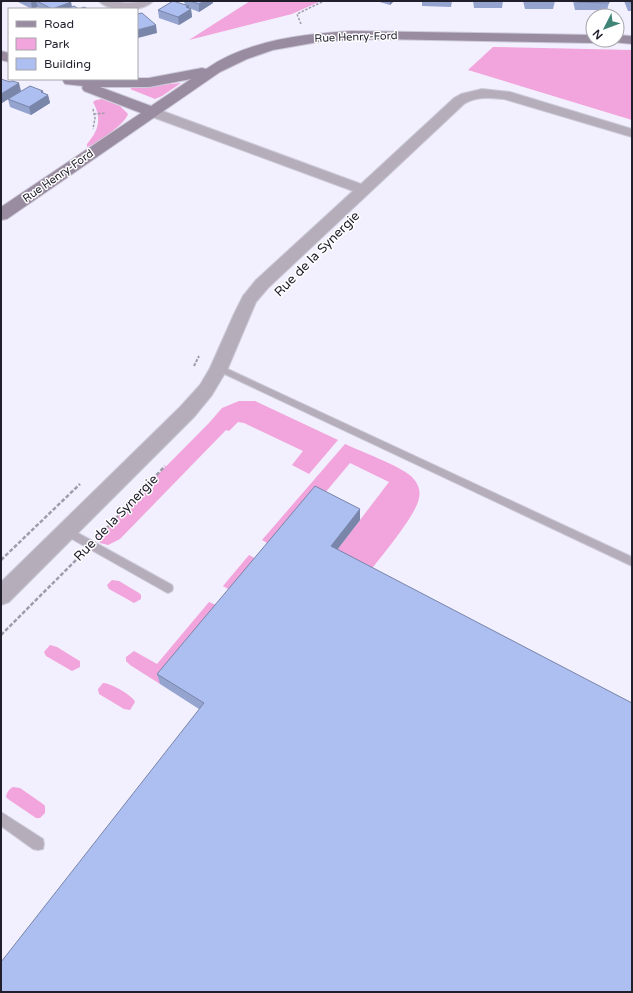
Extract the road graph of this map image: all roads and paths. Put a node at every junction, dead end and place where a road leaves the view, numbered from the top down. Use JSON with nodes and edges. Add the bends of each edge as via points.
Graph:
{"nodes":[{"id":1,"x":4,"y":1,"type":"edge"},
{"id":2,"x":105,"y":1,"type":"edge"},
{"id":3,"x":147,"y":1,"type":"edge"},
{"id":4,"x":324,"y":1,"type":"edge"},
{"id":5,"x":1,"y":2,"type":"edge"},
{"id":6,"x":304,"y":27,"type":"dead end"},
{"id":7,"x":585,"y":39,"type":"edge"},
{"id":8,"x":215,"y":69,"type":"junction"},
{"id":9,"x":67,"y":80,"type":"edge"},
{"id":10,"x":92,"y":106,"type":"dead end"},
{"id":11,"x":152,"y":112,"type":"junction"},
{"id":12,"x":93,"y":130,"type":"dead end"},
{"id":13,"x":632,"y":133,"type":"edge"},
{"id":14,"x":364,"y":190,"type":"junction"},
{"id":15,"x":1,"y":216,"type":"edge"},
{"id":16,"x":219,"y":368,"type":"junction"},
{"id":17,"x":167,"y":464,"type":"dead end"},
{"id":18,"x":67,"y":531,"type":"junction"},
{"id":19,"x":91,"y":545,"type":"junction"},
{"id":20,"x":632,"y":562,"type":"edge"},
{"id":21,"x":168,"y":588,"type":"dead end"},
{"id":22,"x":1,"y":596,"type":"edge"},
{"id":23,"x":1,"y":635,"type":"edge"},
{"id":24,"x":1,"y":818,"type":"edge"},
{"id":25,"x":38,"y":844,"type":"dead end"}],
"edges":[{"from":1,"to":5,"type":"path"},
{"from":2,"to":3,"type":"street","via":[[116,6],[129,7]]},
{"from":4,"to":6,"type":"path","via":[[297,14]]},
{"from":7,"to":8,"type":"street","name":"Rue Henry-Ford","via":[[346,35],[307,39],[276,46],[238,58]]},
{"from":8,"to":9,"type":"street","via":[[141,83],[116,84]]},
{"from":8,"to":11,"type":"street","name":"Rue Henry-Ford"},
{"from":9,"to":11,"type":"street"},
{"from":10,"to":12,"type":"path","via":[[95,118]]},
{"from":11,"to":14,"type":"street"},
{"from":11,"to":15,"type":"street","name":"Rue Henry-Ford"},
{"from":13,"to":14,"type":"street","name":"Rue de la Synergie","via":[[519,98],[492,93],[473,94],[459,102]]},
{"from":14,"to":16,"type":"street","name":"Rue de la Synergie","via":[[262,284],[249,300]]},
{"from":16,"to":18,"type":"street","name":"Rue de la Synergie","via":[[206,390],[187,412]]},
{"from":16,"to":20,"type":"lane"},
{"from":17,"to":19,"type":"path","name":"Rue de la Synergie"},
{"from":18,"to":19,"type":"lane"},
{"from":18,"to":22,"type":"street","name":"Rue de la Synergie"},
{"from":19,"to":21,"type":"lane"},
{"from":19,"to":23,"type":"path","name":"Rue de la Synergie"},
{"from":24,"to":25,"type":"lane"}]}
